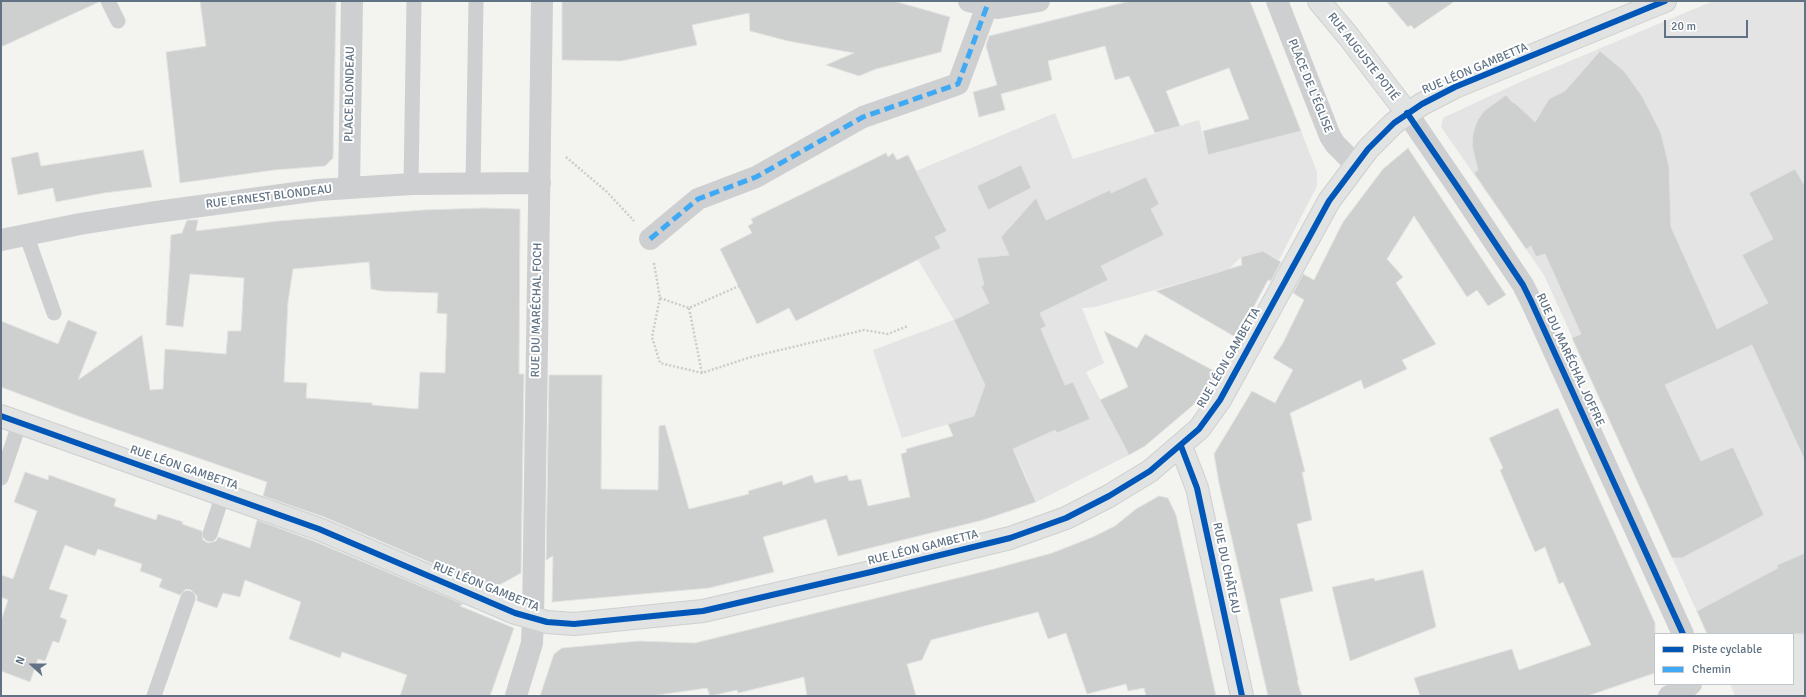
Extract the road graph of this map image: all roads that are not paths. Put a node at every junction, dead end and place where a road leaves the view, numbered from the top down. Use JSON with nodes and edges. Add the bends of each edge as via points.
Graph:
{"nodes":[{"id":1,"x":108,"y":1,"type":"edge"},
{"id":2,"x":352,"y":1,"type":"edge"},
{"id":3,"x":414,"y":1,"type":"edge"},
{"id":4,"x":476,"y":1,"type":"edge"},
{"id":5,"x":542,"y":1,"type":"edge"},
{"id":6,"x":1039,"y":1,"type":"edge"},
{"id":7,"x":1277,"y":1,"type":"edge"},
{"id":8,"x":1319,"y":1,"type":"edge"},
{"id":9,"x":1665,"y":1,"type":"edge"},
{"id":10,"x":978,"y":4,"type":"edge"},
{"id":11,"x":118,"y":21,"type":"dead end"},
{"id":12,"x":1407,"y":113,"type":"junction"},
{"id":13,"x":1355,"y":164,"type":"junction"},
{"id":14,"x":540,"y":183,"type":"junction"},
{"id":15,"x":411,"y":184,"type":"junction"},
{"id":16,"x":473,"y":184,"type":"junction"},
{"id":17,"x":349,"y":188,"type":"junction"},
{"id":18,"x":26,"y":234,"type":"junction"},
{"id":19,"x":650,"y":239,"type":"road end"},
{"id":20,"x":1,"y":240,"type":"edge"},
{"id":21,"x":54,"y":314,"type":"dead end"},
{"id":22,"x":10,"y":419,"type":"edge"},
{"id":23,"x":1181,"y":446,"type":"junction"},
{"id":24,"x":1,"y":478,"type":"edge"},
{"id":25,"x":224,"y":494,"type":"junction"},
{"id":26,"x":210,"y":534,"type":"dead end"},
{"id":27,"x":188,"y":598,"type":"dead end"},
{"id":28,"x":533,"y":620,"type":"junction"},
{"id":29,"x":1683,"y":633,"type":"edge"},
{"id":30,"x":1690,"y":685,"type":"edge"},
{"id":31,"x":154,"y":696,"type":"edge"},
{"id":32,"x":516,"y":696,"type":"edge"},
{"id":33,"x":1242,"y":696,"type":"edge"},
{"id":34,"x":1669,"y":696,"type":"edge"}],
"edges":[{"from":1,"to":11,"type":"lane"},
{"from":2,"to":17,"type":"street","name":"PLACE BLONDEAU"},
{"from":3,"to":15,"type":"lane"},
{"from":4,"to":16,"type":"lane"},
{"from":5,"to":14,"type":"street","name":"RUE DU MARÉCHAL FOCH"},
{"from":6,"to":10,"type":"street","via":[[998,8]]},
{"from":7,"to":13,"type":"street","name":"PLACE DE L'ÉGLISE","via":[[1330,136]]},
{"from":8,"to":12,"type":"street","name":"RUE AUGUSTE POTIÉ"},
{"from":9,"to":12,"type":"street","name":"RUE LÉON GAMBETTA","via":[[1455,88]]},
{"from":10,"to":19,"type":"street","via":[[958,84],[863,117],[756,176],[698,199]]},
{"from":12,"to":13,"type":"street","name":"RUE LÉON GAMBETTA"},
{"from":12,"to":29,"type":"street","name":"RUE DU MARÉCHAL JOFFRE","via":[[1523,285]]},
{"from":13,"to":23,"type":"street","name":"RUE LÉON GAMBETTA","via":[[1319,218],[1220,400],[1199,429]]},
{"from":14,"to":16,"type":"street","name":"RUE ERNEST BLONDEAU"},
{"from":14,"to":28,"type":"street","name":"RUE DU MARÉCHAL FOCH"},
{"from":15,"to":16,"type":"street","name":"RUE ERNEST BLONDEAU"},
{"from":15,"to":17,"type":"street","name":"RUE ERNEST BLONDEAU"},
{"from":17,"to":18,"type":"street","name":"RUE ERNEST BLONDEAU","via":[[175,209]]},
{"from":18,"to":20,"type":"street","name":"RUE ERNEST BLONDEAU"},
{"from":18,"to":21,"type":"lane"},
{"from":22,"to":24,"type":"lane"},
{"from":22,"to":25,"type":"street","name":"RUE LÉON GAMBETTA"},
{"from":23,"to":28,"type":"street","name":"RUE LÉON GAMBETTA","via":[[1150,471],[1109,496],[1059,520],[1010,538],[703,611],[574,624]]},
{"from":23,"to":33,"type":"street","name":"RUE DU CHÂTEAU","via":[[1197,488]]},
{"from":25,"to":26,"type":"lane"},
{"from":25,"to":28,"type":"street","name":"RUE LÉON GAMBETTA","via":[[319,529]]},
{"from":27,"to":31,"type":"lane"},
{"from":28,"to":32,"type":"street","name":"RUE DU MARÉCHAL FOCH","via":[[532,643]]},
{"from":30,"to":34,"type":"street"}]}
